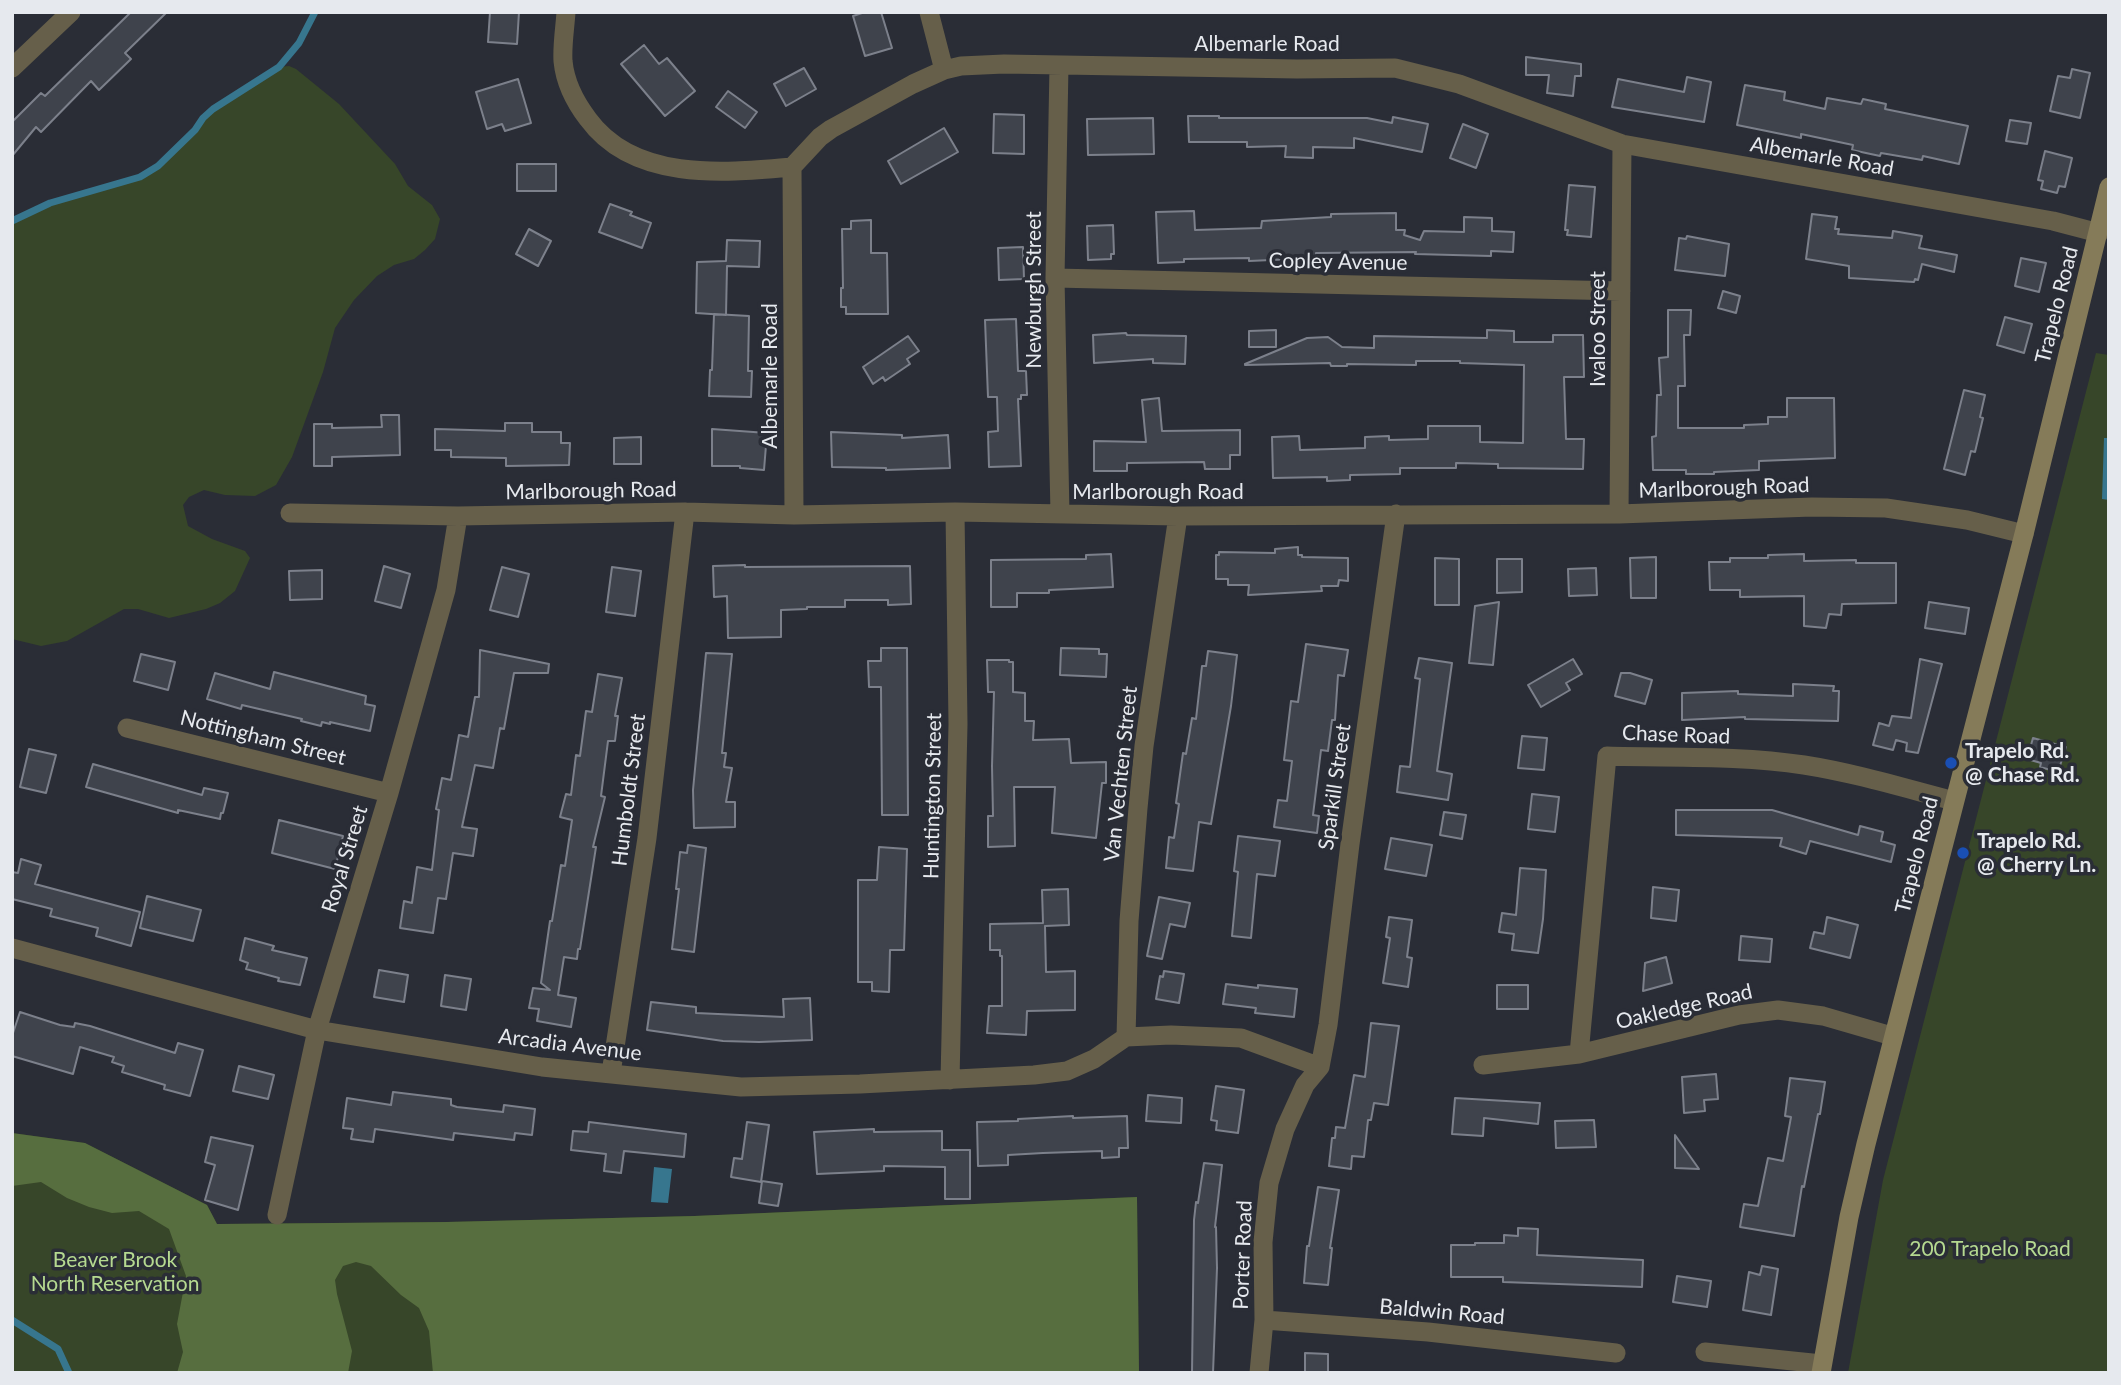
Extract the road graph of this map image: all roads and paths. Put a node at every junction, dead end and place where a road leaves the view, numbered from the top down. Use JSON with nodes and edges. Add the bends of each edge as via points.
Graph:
{"nodes":[{"id":1,"x":71,"y":12,"type":"edge"},
{"id":2,"x":566,"y":12,"type":"edge"},
{"id":3,"x":929,"y":12,"type":"edge"},
{"id":4,"x":1059,"y":66,"type":"junction"},
{"id":5,"x":12,"y":68,"type":"edge"},
{"id":6,"x":944,"y":70,"type":"junction"},
{"id":7,"x":1622,"y":144,"type":"junction"},
{"id":8,"x":792,"y":167,"type":"junction"},
{"id":9,"x":2109,"y":187,"type":"edge"},
{"id":10,"x":2098,"y":233,"type":"junction"},
{"id":11,"x":1055,"y":278,"type":"junction"},
{"id":12,"x":1621,"y":291,"type":"junction"},
{"id":13,"x":685,"y":512,"type":"junction"},
{"id":14,"x":955,"y":512,"type":"junction"},
{"id":15,"x":290,"y":513,"type":"dead end"},
{"id":16,"x":1060,"y":514,"type":"junction"},
{"id":17,"x":1396,"y":514,"type":"junction"},
{"id":18,"x":1619,"y":514,"type":"junction"},
{"id":19,"x":794,"y":515,"type":"junction"},
{"id":20,"x":458,"y":516,"type":"junction"},
{"id":21,"x":1178,"y":516,"type":"junction"},
{"id":22,"x":2024,"y":534,"type":"junction"},
{"id":23,"x":127,"y":728,"type":"dead end"},
{"id":24,"x":389,"y":793,"type":"junction"},
{"id":25,"x":1954,"y":802,"type":"junction"},
{"id":26,"x":12,"y":948,"type":"edge"},
{"id":27,"x":317,"y":1030,"type":"junction"},
{"id":28,"x":1126,"y":1037,"type":"junction"},
{"id":29,"x":1892,"y":1037,"type":"junction"},
{"id":30,"x":1579,"y":1054,"type":"junction"},
{"id":31,"x":1483,"y":1065,"type":"dead end"},
{"id":32,"x":1320,"y":1067,"type":"junction"},
{"id":33,"x":611,"y":1073,"type":"junction"},
{"id":34,"x":950,"y":1080,"type":"junction"},
{"id":35,"x":277,"y":1215,"type":"dead end"},
{"id":36,"x":1264,"y":1320,"type":"junction"},
{"id":37,"x":1705,"y":1352,"type":"dead end"},
{"id":38,"x":1616,"y":1353,"type":"dead end"},
{"id":39,"x":1822,"y":1368,"type":"edge"},
{"id":40,"x":1259,"y":1373,"type":"edge"}],
"edges":[{"from":1,"to":5,"type":"street"},
{"from":2,"to":8,"type":"street","via":[[566,77],[581,111],[617,146],[665,166]]},
{"from":3,"to":6,"type":"street"},
{"from":4,"to":6,"type":"street","name":"Albemarle Road","via":[[981,64]]},
{"from":4,"to":7,"type":"street","name":"Albemarle Road","via":[[1395,68],[1459,84]]},
{"from":4,"to":11,"type":"street","name":"Newburgh Street"},
{"from":6,"to":8,"type":"street","name":"Albemarle Road","via":[[831,129]]},
{"from":7,"to":10,"type":"street","name":"Albemarle Road","via":[[2053,221]]},
{"from":7,"to":12,"type":"street","name":"Ivaloo Street"},
{"from":8,"to":19,"type":"street","name":"Albemarle Road"},
{"from":9,"to":10,"type":"main road","name":"Trapelo Road"},
{"from":10,"to":22,"type":"main road","name":"Trapelo Road"},
{"from":11,"to":12,"type":"street","name":"Copley Avenue"},
{"from":11,"to":16,"type":"street","name":"Newburgh Street"},
{"from":12,"to":18,"type":"street","name":"Ivaloo Street"},
{"from":13,"to":19,"type":"street","name":"Marlborough Road"},
{"from":13,"to":20,"type":"street","name":"Marlborough Road"},
{"from":13,"to":33,"type":"street","name":"Humboldt Street","via":[[647,838]]},
{"from":14,"to":16,"type":"street","name":"Marlborough Road"},
{"from":14,"to":19,"type":"street","name":"Marlborough Road"},
{"from":14,"to":34,"type":"street","name":"Huntington Street","via":[[958,723]]},
{"from":15,"to":20,"type":"street","name":"Marlborough Road"},
{"from":16,"to":21,"type":"street","name":"Marlborough Road"},
{"from":17,"to":18,"type":"street","name":"Marlborough Road"},
{"from":17,"to":21,"type":"street","name":"Marlborough Road"},
{"from":17,"to":32,"type":"street","name":"Sparkill Street"},
{"from":18,"to":22,"type":"street","name":"Marlborough Road","via":[[1886,508]]},
{"from":20,"to":24,"type":"street","name":"Royal Street","via":[[446,590]]},
{"from":21,"to":28,"type":"street","name":"Van Vechten Street","via":[[1144,746],[1129,921]]},
{"from":22,"to":25,"type":"main road","name":"Trapelo Road"},
{"from":23,"to":24,"type":"street","name":"Nottingham Street"},
{"from":24,"to":27,"type":"street","name":"Royal Street"},
{"from":25,"to":29,"type":"main road","name":"Trapelo Road"},
{"from":25,"to":30,"type":"street","name":"Chase Road","via":[[1860,775],[1802,765],[1607,756]]},
{"from":26,"to":27,"type":"street","name":"Arcadia Avenue"},
{"from":27,"to":33,"type":"street","name":"Arcadia Avenue","via":[[542,1067]]},
{"from":27,"to":35,"type":"street","name":"Royal Street"},
{"from":28,"to":32,"type":"street","via":[[1241,1038]]},
{"from":28,"to":34,"type":"street","name":"Arcadia Avenue","via":[[1067,1071]]},
{"from":29,"to":30,"type":"street","name":"Oakledge Road","via":[[1822,1016],[1778,1010],[1739,1015]]},
{"from":29,"to":39,"type":"main road","name":"Trapelo Road","via":[[1849,1217]]},
{"from":30,"to":31,"type":"street","name":"Oakledge Road"},
{"from":32,"to":36,"type":"street","name":"Porter Road","via":[[1305,1085],[1285,1129],[1269,1182],[1263,1242]]},
{"from":33,"to":34,"type":"street","name":"Arcadia Avenue","via":[[741,1087]]},
{"from":36,"to":38,"type":"street","name":"Baldwin Road"},
{"from":36,"to":40,"type":"street","name":"Porter Road"},
{"from":37,"to":39,"type":"street"}]}
